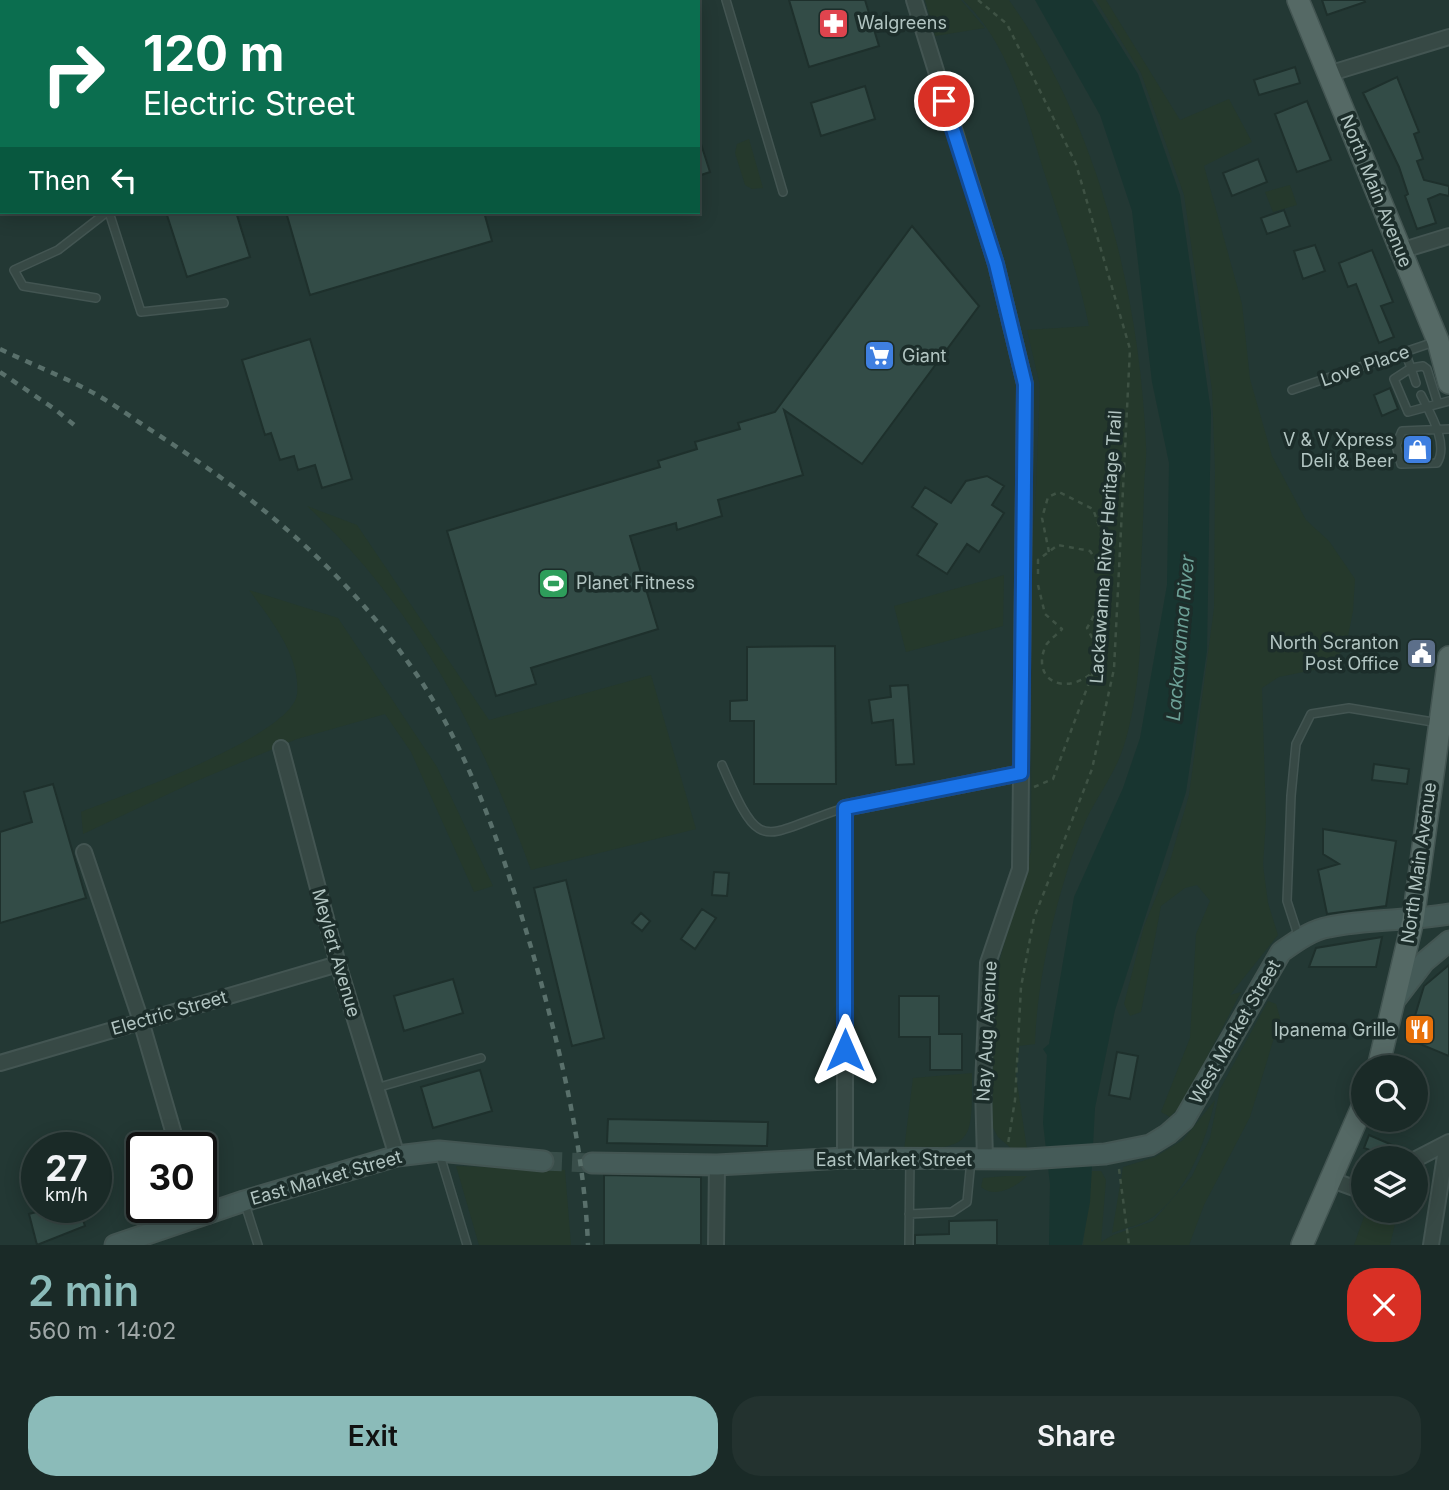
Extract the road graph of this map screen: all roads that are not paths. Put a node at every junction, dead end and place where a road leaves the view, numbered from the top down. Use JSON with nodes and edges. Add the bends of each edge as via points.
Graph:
{"nodes":[{"id":1,"x":726,"y":0,"type":"edge"},
{"id":2,"x":914,"y":0,"type":"edge"},
{"id":3,"x":1298,"y":0,"type":"edge"},
{"id":4,"x":1449,"y":37,"type":"edge"},
{"id":5,"x":1328,"y":74,"type":"junction"},
{"id":6,"x":783,"y":192,"type":"dead end"},
{"id":7,"x":105,"y":214,"type":"edge"},
{"id":8,"x":109,"y":214,"type":"edge"},
{"id":9,"x":1449,"y":236,"type":"edge"},
{"id":10,"x":1400,"y":251,"type":"junction"},
{"id":11,"x":96,"y":298,"type":"dead end"},
{"id":12,"x":224,"y":303,"type":"dead end"},
{"id":13,"x":1438,"y":341,"type":"junction"},
{"id":14,"x":1405,"y":352,"type":"junction"},
{"id":15,"x":1411,"y":368,"type":"junction"},
{"id":16,"x":1416,"y":383,"type":"dead end"},
{"id":17,"x":1449,"y":383,"type":"edge"},
{"id":18,"x":1292,"y":390,"type":"dead end"},
{"id":19,"x":1421,"y":395,"type":"dead end"},
{"id":20,"x":1449,"y":401,"type":"edge"},
{"id":21,"x":1438,"y":404,"type":"junction"},
{"id":22,"x":1428,"y":408,"type":"junction"},
{"id":23,"x":1449,"y":429,"type":"edge"},
{"id":24,"x":1438,"y":431,"type":"junction"},
{"id":25,"x":1449,"y":657,"type":"edge"},
{"id":26,"x":1439,"y":723,"type":"junction"},
{"id":27,"x":281,"y":748,"type":"dead end"},
{"id":28,"x":722,"y":765,"type":"dead end"},
{"id":29,"x":1021,"y":773,"type":"junction"},
{"id":30,"x":845,"y":808,"type":"junction"},
{"id":31,"x":84,"y":852,"type":"dead end"},
{"id":32,"x":1449,"y":914,"type":"edge"},
{"id":33,"x":1413,"y":920,"type":"junction"},
{"id":34,"x":1299,"y":939,"type":"junction"},
{"id":35,"x":1449,"y":942,"type":"edge"},
{"id":36,"x":338,"y":964,"type":"junction"},
{"id":37,"x":1395,"y":1000,"type":"junction"},
{"id":38,"x":141,"y":1021,"type":"junction"},
{"id":39,"x":1381,"y":1055,"type":"edge"},
{"id":40,"x":481,"y":1058,"type":"dead end"},
{"id":41,"x":0,"y":1063,"type":"edge"},
{"id":42,"x":376,"y":1088,"type":"junction"},
{"id":43,"x":172,"y":1132,"type":"edge"},
{"id":44,"x":1352,"y":1132,"type":"edge"},
{"id":45,"x":1448,"y":1143,"type":"edge"},
{"id":46,"x":439,"y":1151,"type":"junction"},
{"id":47,"x":1428,"y":1153,"type":"edge"},
{"id":48,"x":397,"y":1156,"type":"junction"},
{"id":49,"x":845,"y":1158,"type":"junction"},
{"id":50,"x":910,"y":1159,"type":"junction"},
{"id":51,"x":1028,"y":1159,"type":"joint"},
{"id":52,"x":987,"y":1160,"type":"junction"},
{"id":53,"x":543,"y":1161,"type":"tunnel mouth"},
{"id":54,"x":592,"y":1163,"type":"tunnel mouth"},
{"id":55,"x":717,"y":1165,"type":"junction"},
{"id":56,"x":1332,"y":1180,"type":"junction"},
{"id":57,"x":1351,"y":1187,"type":"edge"},
{"id":58,"x":244,"y":1201,"type":"junction"},
{"id":59,"x":217,"y":1207,"type":"edge"},
{"id":60,"x":909,"y":1214,"type":"junction"},
{"id":61,"x":169,"y":1223,"type":"edge"},
{"id":62,"x":116,"y":1245,"type":"edge"},
{"id":63,"x":258,"y":1245,"type":"edge"},
{"id":64,"x":467,"y":1245,"type":"edge"},
{"id":65,"x":716,"y":1245,"type":"edge"},
{"id":66,"x":909,"y":1245,"type":"edge"},
{"id":67,"x":1302,"y":1245,"type":"edge"},
{"id":68,"x":1431,"y":1245,"type":"edge"}],
"edges":[{"from":1,"to":6,"type":"lane"},
{"from":2,"to":29,"type":"street","name":"Nay Aug Avenue","via":[[996,264],[1025,384]]},
{"from":3,"to":5,"type":"main road","name":"North Main Avenue"},
{"from":4,"to":5,"type":"street"},
{"from":5,"to":10,"type":"main road","name":"North Main Avenue"},
{"from":7,"to":11,"type":"lane","via":[[58,250],[13,270],[23,286]]},
{"from":8,"to":12,"type":"lane","via":[[141,312]]},
{"from":9,"to":10,"type":"street"},
{"from":10,"to":13,"type":"main road","name":"North Main Avenue"},
{"from":13,"to":14,"type":"lane","name":"Love Place"},
{"from":13,"to":17,"type":"main road","name":"North Main Avenue"},
{"from":14,"to":15,"type":"lane"},
{"from":14,"to":18,"type":"lane","name":"Love Place"},
{"from":15,"to":16,"type":"lane"},
{"from":15,"to":21,"type":"lane","via":[[1427,369]]},
{"from":15,"to":22,"type":"lane","via":[[1394,379],[1402,401],[1410,413]]},
{"from":19,"to":22,"type":"lane"},
{"from":20,"to":21,"type":"lane"},
{"from":21,"to":22,"type":"lane"},
{"from":22,"to":24,"type":"lane"},
{"from":23,"to":24,"type":"lane"},
{"from":24,"to":24,"type":"lane","via":[[1402,431],[1396,445],[1401,464],[1437,463],[1441,458]]},
{"from":25,"to":26,"type":"main road","name":"North Main Avenue"},
{"from":26,"to":33,"type":"main road","name":"North Main Avenue"},
{"from":26,"to":34,"type":"lane","via":[[1349,708],[1311,714],[1296,744],[1291,796],[1287,901]]},
{"from":27,"to":36,"type":"street","name":"Meylert Avenue"},
{"from":28,"to":30,"type":"lane","via":[[747,819],[765,831],[780,832]]},
{"from":29,"to":30,"type":"street"},
{"from":29,"to":52,"type":"street","name":"Nay Aug Avenue","via":[[1020,869],[988,963],[983,1087]]},
{"from":30,"to":49,"type":"street"},
{"from":31,"to":38,"type":"street"},
{"from":32,"to":33,"type":"street","name":"West Market Street"},
{"from":33,"to":34,"type":"street","name":"West Market Street","via":[[1328,927]]},
{"from":33,"to":37,"type":"main road","name":"North Main Avenue"},
{"from":34,"to":51,"type":"street","name":"West Market Street","via":[[1269,968],[1184,1120],[1150,1145],[1111,1153]]},
{"from":35,"to":37,"type":"street","via":[[1424,962]]},
{"from":36,"to":38,"type":"street","name":"Electric Street"},
{"from":36,"to":42,"type":"street","name":"Meylert Avenue"},
{"from":37,"to":39,"type":"main road","name":"North Main Avenue"},
{"from":38,"to":41,"type":"street","name":"Electric Street"},
{"from":38,"to":43,"type":"street"},
{"from":40,"to":42,"type":"lane"},
{"from":42,"to":48,"type":"street","name":"Meylert Avenue"},
{"from":44,"to":56,"type":"main road"},
{"from":45,"to":47,"type":"street"},
{"from":45,"to":68,"type":"street"},
{"from":46,"to":48,"type":"street","name":"East Market Street"},
{"from":46,"to":53,"type":"street","name":"East Market Street"},
{"from":46,"to":64,"type":"lane"},
{"from":48,"to":58,"type":"street","name":"East Market Street"},
{"from":49,"to":50,"type":"street","name":"East Market Street"},
{"from":49,"to":55,"type":"street","name":"East Market Street"},
{"from":50,"to":52,"type":"street","name":"East Market Street"},
{"from":50,"to":60,"type":"lane"},
{"from":51,"to":52,"type":"street","name":"East Market Street"},
{"from":52,"to":60,"type":"lane","via":[[967,1202],[952,1212]]},
{"from":54,"to":55,"type":"street","name":"East Market Street"},
{"from":55,"to":65,"type":"street"},
{"from":56,"to":57,"type":"street"},
{"from":56,"to":67,"type":"main road"},
{"from":58,"to":59,"type":"street","name":"East Market Street"},
{"from":58,"to":63,"type":"lane"},
{"from":60,"to":66,"type":"lane"},
{"from":61,"to":62,"type":"street","name":"East Market Street"}]}
